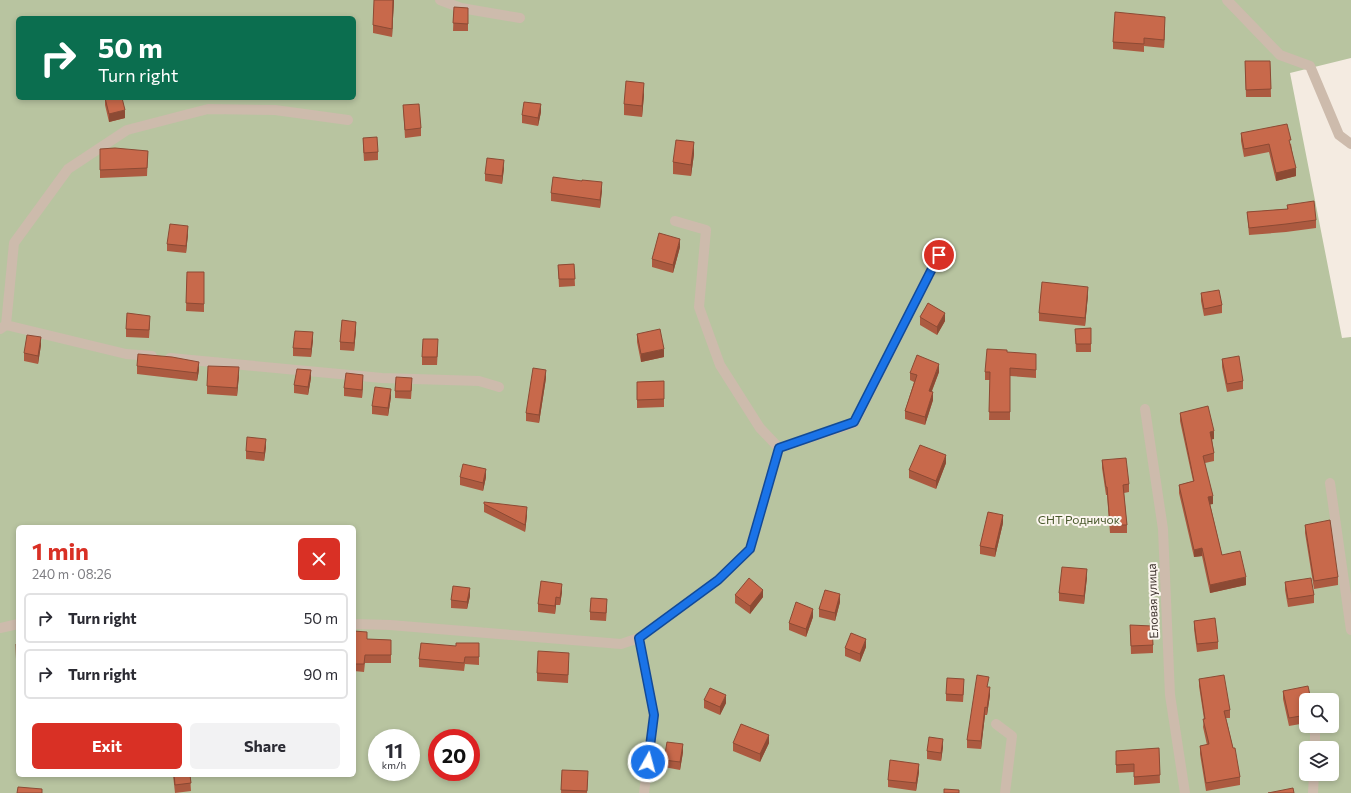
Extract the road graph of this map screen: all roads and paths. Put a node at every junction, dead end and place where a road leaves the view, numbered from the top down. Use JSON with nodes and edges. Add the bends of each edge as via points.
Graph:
{"nodes":[{"id":1,"x":440,"y":0,"type":"edge"},
{"id":2,"x":1227,"y":0,"type":"edge"},
{"id":3,"x":520,"y":18,"type":"dead end"},
{"id":4,"x":348,"y":120,"type":"dead end"},
{"id":5,"x":1351,"y":144,"type":"edge"},
{"id":6,"x":675,"y":221,"type":"dead end"},
{"id":7,"x":939,"y":255,"type":"dead end"},
{"id":8,"x":3,"y":327,"type":"edge"},
{"id":9,"x":499,"y":387,"type":"dead end"},
{"id":10,"x":1145,"y":409,"type":"dead end"},
{"id":11,"x":779,"y":448,"type":"junction"},
{"id":12,"x":1330,"y":483,"type":"dead end"},
{"id":13,"x":16,"y":624,"type":"edge"},
{"id":14,"x":356,"y":624,"type":"edge"},
{"id":15,"x":0,"y":628,"type":"edge"},
{"id":16,"x":1351,"y":630,"type":"edge"},
{"id":17,"x":639,"y":638,"type":"junction"},
{"id":18,"x":996,"y":724,"type":"dead end"},
{"id":19,"x":1316,"y":733,"type":"dead end"},
{"id":20,"x":1315,"y":741,"type":"edge"},
{"id":21,"x":1314,"y":781,"type":"edge"},
{"id":22,"x":644,"y":793,"type":"edge"},
{"id":23,"x":1005,"y":793,"type":"edge"},
{"id":24,"x":1185,"y":793,"type":"edge"},
{"id":25,"x":1314,"y":793,"type":"edge"}],
"edges":[{"from":1,"to":3,"type":"street","via":[[461,8]]},
{"from":2,"to":5,"type":"street","via":[[1280,55],[1310,66],[1339,135]]},
{"from":4,"to":8,"type":"street","via":[[275,110],[208,109],[127,130],[68,169],[14,243]]},
{"from":6,"to":11,"type":"street","via":[[706,230],[699,307],[720,365],[760,428]]},
{"from":7,"to":11,"type":"street","via":[[854,422]]},
{"from":8,"to":9,"type":"street","via":[[126,354],[382,378],[479,381]]},
{"from":10,"to":24,"type":"street","name":"Еловая улица","via":[[1163,529],[1170,695]]},
{"from":11,"to":17,"type":"street","via":[[750,549],[718,580]]},
{"from":12,"to":16,"type":"street"},
{"from":13,"to":15,"type":"street"},
{"from":14,"to":17,"type":"street","via":[[621,644]]},
{"from":17,"to":22,"type":"street","via":[[654,715]]},
{"from":18,"to":23,"type":"street","via":[[1012,736]]},
{"from":19,"to":20,"type":"street"},
{"from":21,"to":25,"type":"street"}]}
